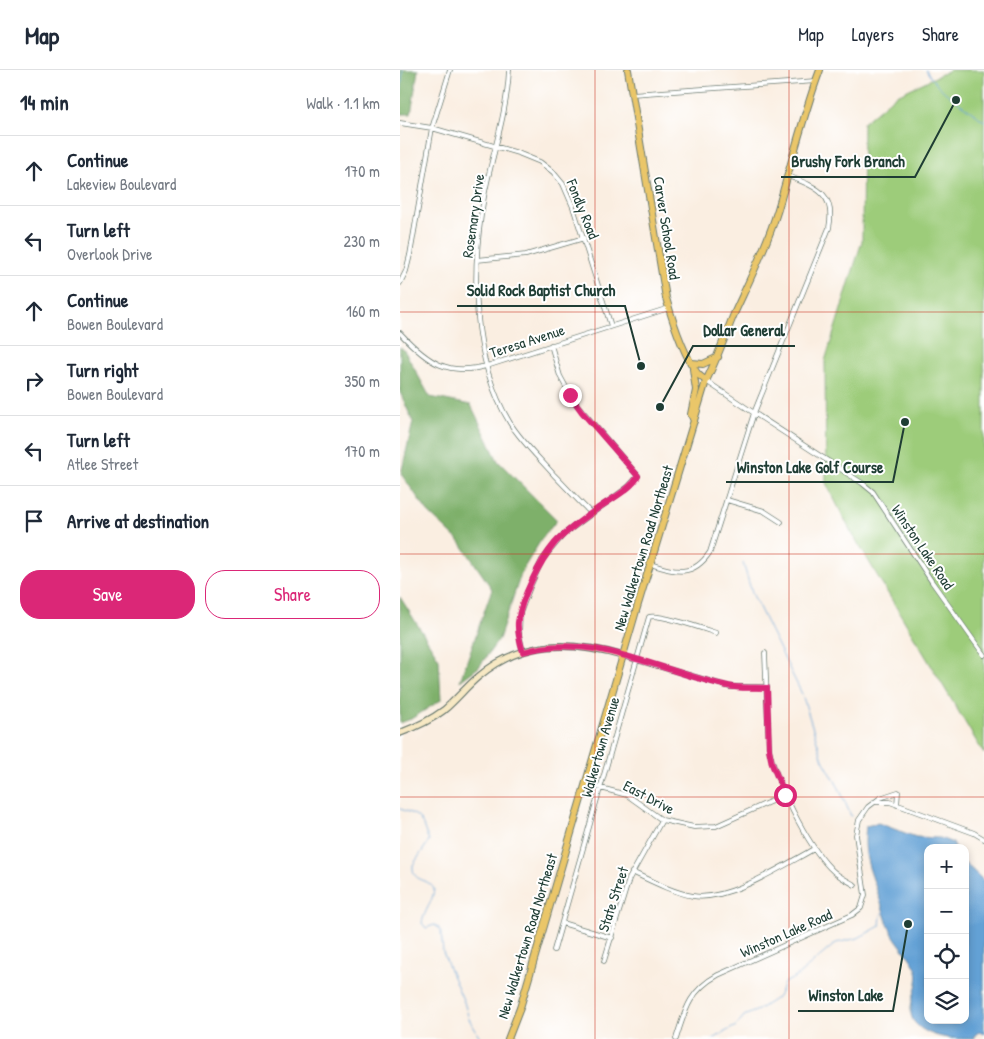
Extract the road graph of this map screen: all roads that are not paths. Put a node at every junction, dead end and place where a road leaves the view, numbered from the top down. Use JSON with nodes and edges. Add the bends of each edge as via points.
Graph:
{"nodes":[{"id":1,"x":450,"y":70,"type":"edge"},
{"id":2,"x":509,"y":70,"type":"edge"},
{"id":3,"x":628,"y":70,"type":"edge"},
{"id":4,"x":820,"y":70,"type":"edge"},
{"id":5,"x":816,"y":80,"type":"junction"},
{"id":6,"x":632,"y":94,"type":"junction"},
{"id":7,"x":400,"y":123,"type":"edge"},
{"id":8,"x":432,"y":128,"type":"junction"},
{"id":9,"x":496,"y":146,"type":"junction"},
{"id":10,"x":786,"y":175,"type":"junction"},
{"id":11,"x":584,"y":238,"type":"junction"},
{"id":12,"x":477,"y":260,"type":"junction"},
{"id":13,"x":400,"y":283,"type":"edge"},
{"id":14,"x":669,"y":308,"type":"junction"},
{"id":15,"x":611,"y":326,"type":"junction"},
{"id":16,"x":400,"y":334,"type":"edge"},
{"id":17,"x":551,"y":346,"type":"junction"},
{"id":18,"x":718,"y":356,"type":"junction"},
{"id":19,"x":692,"y":363,"type":"junction"},
{"id":20,"x":486,"y":366,"type":"junction"},
{"id":21,"x":706,"y":380,"type":"junction"},
{"id":22,"x":754,"y":413,"type":"junction"},
{"id":23,"x":694,"y":421,"type":"junction"},
{"id":24,"x":727,"y":500,"type":"junction"},
{"id":25,"x":592,"y":513,"type":"junction"},
{"id":26,"x":782,"y":522,"type":"dead end"},
{"id":27,"x":650,"y":564,"type":"junction"},
{"id":28,"x":716,"y":633,"type":"dead end"},
{"id":29,"x":523,"y":652,"type":"junction"},
{"id":30,"x":765,"y":653,"type":"dead end"},
{"id":31,"x":623,"y":656,"type":"junction"},
{"id":32,"x":984,"y":656,"type":"edge"},
{"id":33,"x":637,"y":660,"type":"junction"},
{"id":34,"x":767,"y":688,"type":"junction"},
{"id":35,"x":400,"y":733,"type":"edge"},
{"id":36,"x":586,"y":784,"type":"junction"},
{"id":37,"x":599,"y":788,"type":"junction"},
{"id":38,"x":785,"y":795,"type":"junction"},
{"id":39,"x":874,"y":802,"type":"junction"},
{"id":40,"x":897,"y":805,"type":"junction"},
{"id":41,"x":662,"y":820,"type":"junction"},
{"id":42,"x":984,"y":839,"type":"edge"},
{"id":43,"x":814,"y":849,"type":"junction"},
{"id":44,"x":632,"y":872,"type":"junction"},
{"id":45,"x":855,"y":885,"type":"dead end"},
{"id":46,"x":562,"y":923,"type":"junction"},
{"id":47,"x":612,"y":938,"type":"junction"},
{"id":48,"x":554,"y":950,"type":"dead end"},
{"id":49,"x":604,"y":961,"type":"dead end"},
{"id":50,"x":508,"y":1039,"type":"edge"},
{"id":51,"x":676,"y":1039,"type":"edge"}],
"edges":[{"from":1,"to":8,"type":"street"},
{"from":2,"to":9,"type":"street","name":"Rosemary Drive"},
{"from":3,"to":6,"type":"main road","name":"Carver School Road"},
{"from":4,"to":5,"type":"main road","name":"New Walkertown Road Northeast"},
{"from":5,"to":6,"type":"street"},
{"from":5,"to":10,"type":"main road","name":"New Walkertown Road Northeast"},
{"from":6,"to":14,"type":"main road","name":"Carver School Road"},
{"from":7,"to":8,"type":"street","name":"Fondly Road"},
{"from":8,"to":9,"type":"street","name":"Fondly Road"},
{"from":8,"to":13,"type":"street","via":[[410,256]]},
{"from":9,"to":11,"type":"street","name":"Fondly Road","via":[[531,158],[552,172],[568,192]]},
{"from":9,"to":12,"type":"street","name":"Rosemary Drive","via":[[484,198]]},
{"from":10,"to":18,"type":"main road","name":"New Walkertown Road Northeast","via":[[767,242]]},
{"from":10,"to":22,"type":"street","via":[[815,186],[829,203],[831,215],[829,228]]},
{"from":11,"to":12,"type":"street","via":[[526,255]]},
{"from":11,"to":15,"type":"street","name":"Fondly Road"},
{"from":12,"to":20,"type":"street","name":"Rosemary Drive","via":[[477,296]]},
{"from":14,"to":15,"type":"street","name":"Teresa Avenue"},
{"from":14,"to":19,"type":"main road","name":"Carver School Road"},
{"from":15,"to":17,"type":"street","name":"Teresa Avenue"},
{"from":16,"to":20,"type":"street","name":"Teresa Avenue","via":[[426,359],[440,366],[462,370]]},
{"from":17,"to":20,"type":"street","name":"Teresa Avenue"},
{"from":17,"to":25,"type":"street","via":[[560,376],[573,400],[638,476]]},
{"from":18,"to":19,"type":"main road","via":[[703,364]]},
{"from":18,"to":21,"type":"main road","name":"New Walkertown Road Northeast"},
{"from":19,"to":21,"type":"main road","name":"Carver School Road"},
{"from":19,"to":23,"type":"main road","via":[[696,390],[690,414]]},
{"from":20,"to":25,"type":"street","name":"Rosemary Drive","via":[[496,398],[517,434]]},
{"from":21,"to":22,"type":"street","name":"Winston Lake Road"},
{"from":21,"to":23,"type":"main road","name":"New Walkertown Road Northeast"},
{"from":22,"to":24,"type":"street"},
{"from":22,"to":32,"type":"street","name":"Winston Lake Road","via":[[873,492]]},
{"from":23,"to":27,"type":"main road","name":"New Walkertown Road Northeast"},
{"from":24,"to":26,"type":"street","via":[[764,511]]},
{"from":24,"to":27,"type":"street","via":[[705,560],[696,567],[675,572]]},
{"from":25,"to":29,"type":"street","via":[[561,538],[538,569],[519,618]]},
{"from":27,"to":31,"type":"main road","name":"New Walkertown Road Northeast"},
{"from":28,"to":33,"type":"street","name":"Walkertown Avenue","via":[[651,616]]},
{"from":29,"to":31,"type":"street","via":[[551,646],[579,646]]},
{"from":29,"to":35,"type":"street","via":[[485,671],[434,717]]},
{"from":30,"to":34,"type":"street"},
{"from":31,"to":33,"type":"street"},
{"from":31,"to":36,"type":"main road","name":"New Walkertown Road Northeast"},
{"from":33,"to":34,"type":"street","via":[[730,686]]},
{"from":33,"to":37,"type":"street","name":"Walkertown Avenue"},
{"from":34,"to":38,"type":"street","via":[[769,749]]},
{"from":36,"to":37,"type":"street","name":"East Drive"},
{"from":36,"to":50,"type":"main road","name":"New Walkertown Road Northeast"},
{"from":37,"to":41,"type":"street","name":"East Drive","via":[[628,795]]},
{"from":37,"to":46,"type":"street","name":"Walkertown Avenue"},
{"from":38,"to":41,"type":"street","name":"East Drive","via":[[710,827]]},
{"from":38,"to":43,"type":"street"},
{"from":39,"to":40,"type":"street"},
{"from":39,"to":40,"type":"street","name":"Winston Lake Road","via":[[898,792]]},
{"from":39,"to":51,"type":"street","name":"Winston Lake Road","via":[[861,816],[856,829],[865,895],[861,908],[846,918],[705,983],[687,1006]]},
{"from":40,"to":42,"type":"street"},
{"from":41,"to":44,"type":"street","name":"State Street"},
{"from":43,"to":44,"type":"street","via":[[748,884],[710,897],[678,891]]},
{"from":43,"to":45,"type":"street","via":[[830,869]]},
{"from":44,"to":47,"type":"street","name":"State Street"},
{"from":46,"to":47,"type":"street"},
{"from":46,"to":48,"type":"street","name":"Walkertown Avenue"},
{"from":47,"to":49,"type":"street","name":"State Street"}]}
